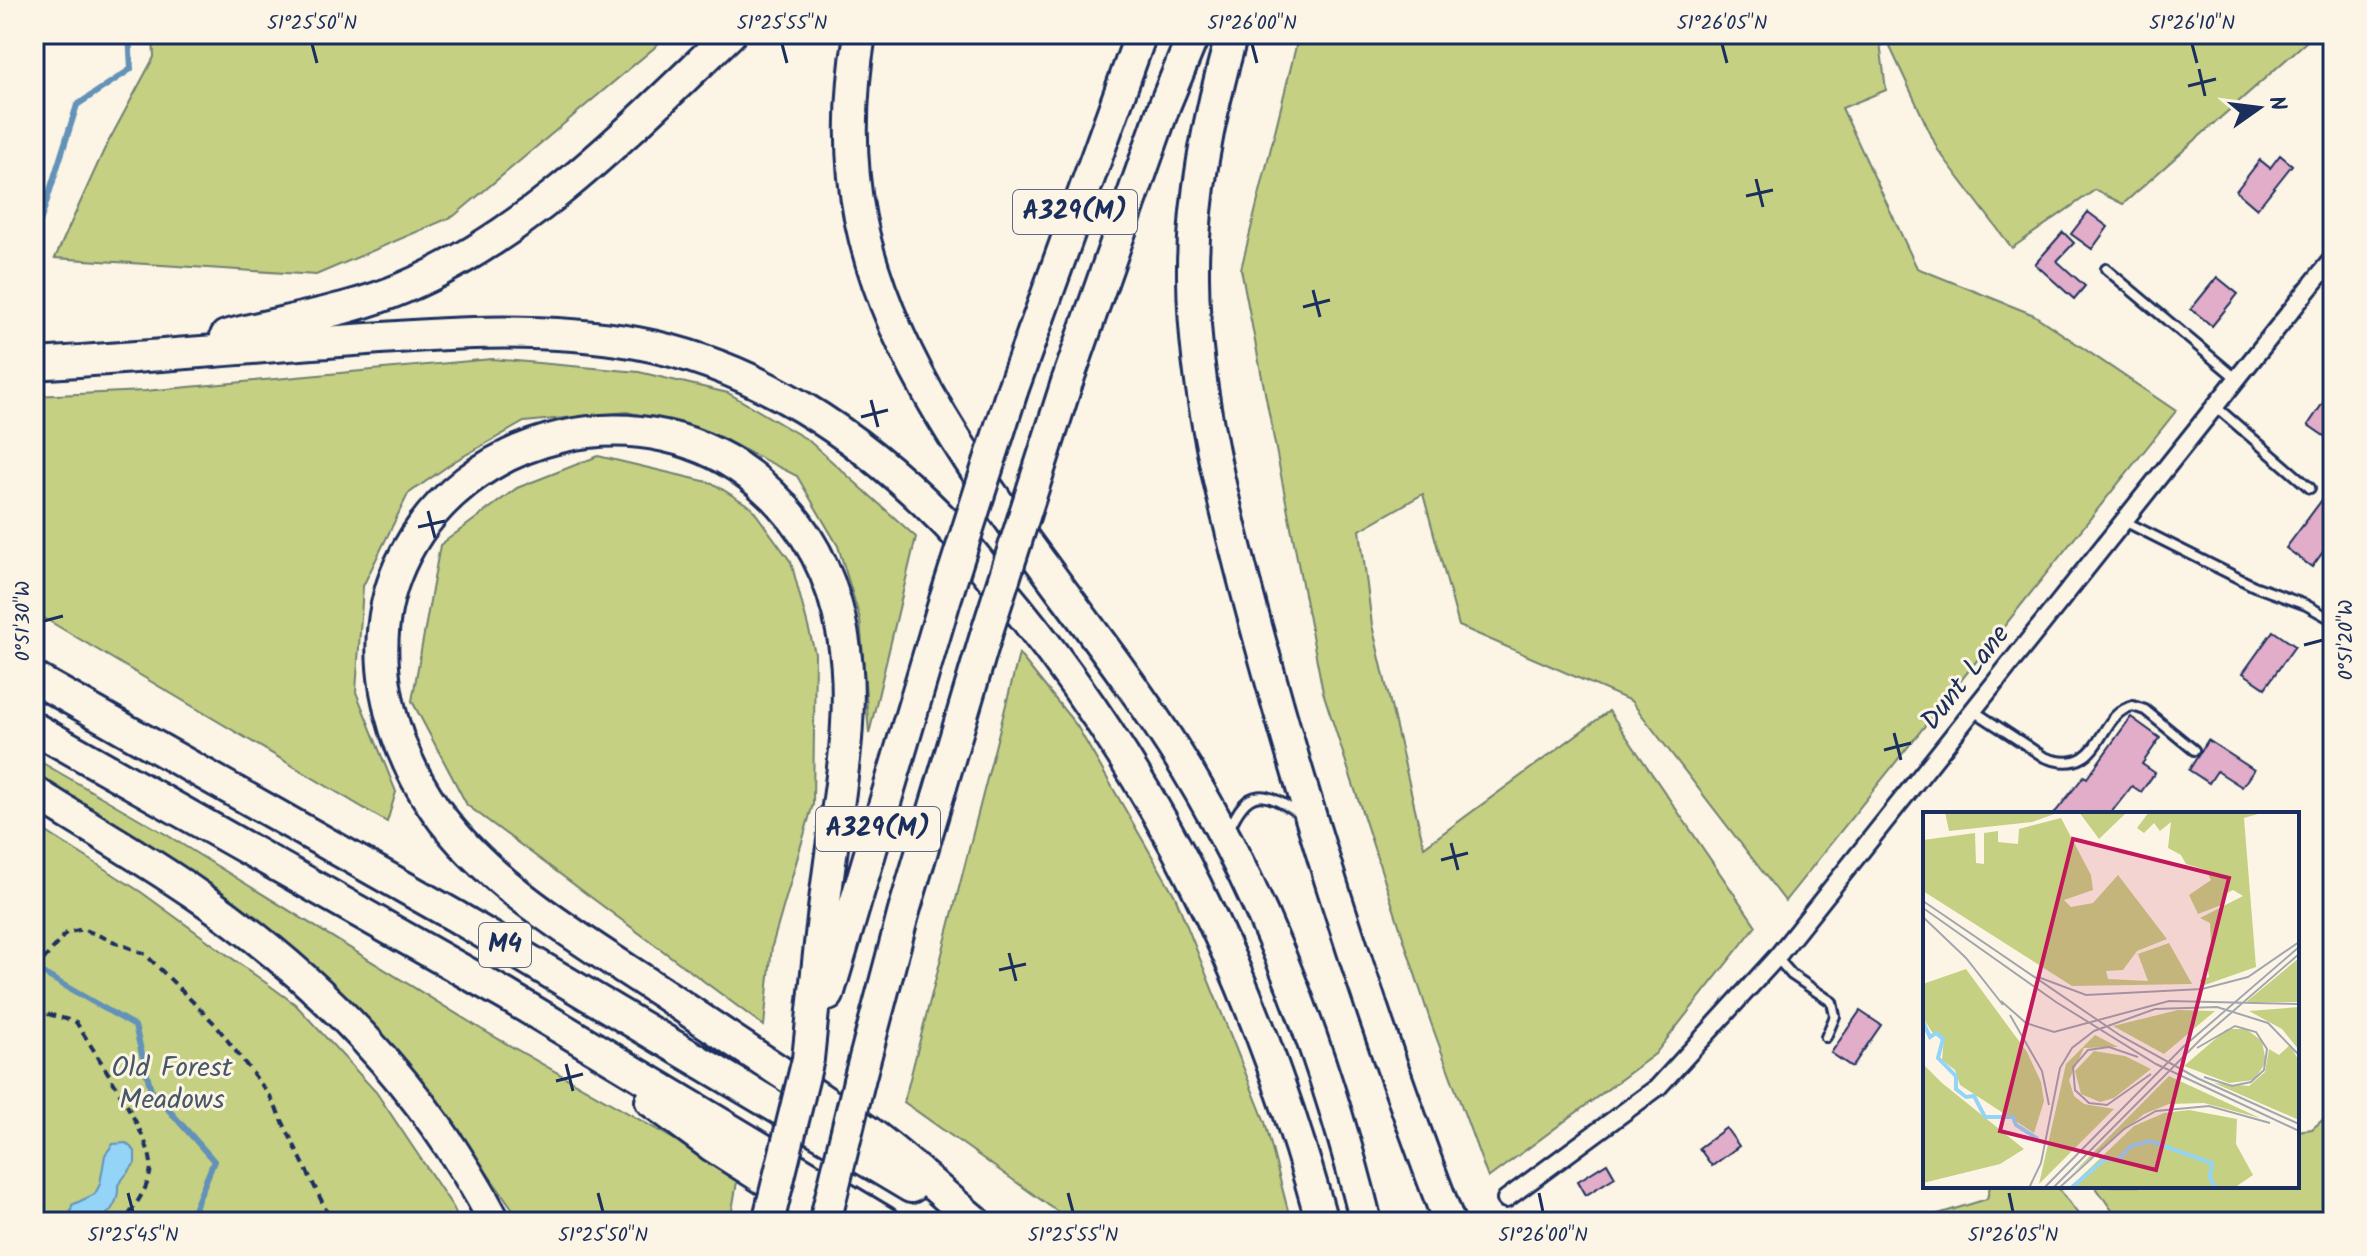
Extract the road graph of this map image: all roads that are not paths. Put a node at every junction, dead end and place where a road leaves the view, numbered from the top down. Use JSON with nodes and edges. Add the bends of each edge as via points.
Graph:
{"nodes":[{"id":1,"x":730,"y":34,"type":"edge"},
{"id":2,"x":860,"y":34,"type":"edge"},
{"id":3,"x":1141,"y":34,"type":"edge"},
{"id":4,"x":1194,"y":34,"type":"edge"},
{"id":5,"x":1232,"y":34,"type":"edge"},
{"id":6,"x":2333,"y":258,"type":"edge"},
{"id":7,"x":2106,"y":269,"type":"dead end"},
{"id":8,"x":154,"y":354,"type":"junction"},
{"id":9,"x":34,"y":364,"type":"edge"},
{"id":10,"x":2236,"y":378,"type":"junction"},
{"id":11,"x":2214,"y":406,"type":"junction"},
{"id":12,"x":2310,"y":488,"type":"dead end"},
{"id":13,"x":2123,"y":521,"type":"junction"},
{"id":14,"x":2333,"y":620,"type":"edge"},
{"id":15,"x":34,"y":678,"type":"edge"},
{"id":16,"x":1974,"y":711,"type":"junction"},
{"id":17,"x":34,"y":728,"type":"edge"},
{"id":18,"x":2194,"y":750,"type":"dead end"},
{"id":19,"x":34,"y":792,"type":"edge"},
{"id":20,"x":1310,"y":821,"type":"junction"},
{"id":21,"x":1225,"y":838,"type":"junction"},
{"id":22,"x":1776,"y":958,"type":"junction"},
{"id":23,"x":506,"y":995,"type":"junction"},
{"id":24,"x":1826,"y":1037,"type":"dead end"},
{"id":25,"x":808,"y":1059,"type":"junction"},
{"id":26,"x":1506,"y":1199,"type":"dead end"},
{"id":27,"x":769,"y":1218,"type":"edge"},
{"id":28,"x":495,"y":1222,"type":"edge"},
{"id":29,"x":825,"y":1222,"type":"edge"},
{"id":30,"x":832,"y":1222,"type":"edge"},
{"id":31,"x":884,"y":1222,"type":"edge"},
{"id":32,"x":973,"y":1222,"type":"edge"},
{"id":33,"x":1322,"y":1222,"type":"edge"},
{"id":34,"x":1366,"y":1222,"type":"edge"},
{"id":35,"x":1449,"y":1222,"type":"edge"}],
"edges":[{"from":1,"to":8,"type":"highway","via":[[581,172],[453,262],[367,300]]},
{"from":2,"to":21,"type":"highway","via":[[851,107],[860,218],[903,341],[993,495],[1120,669],[1186,767]]},
{"from":3,"to":25,"type":"highway","number":"A329(M)","bridge":true,"via":[[1012,391]]},
{"from":4,"to":29,"type":"highway","number":"A329(M)","bridge":true,"via":[[1067,382],[986,635],[904,911]]},
{"from":5,"to":20,"type":"highway","via":[[1196,211],[1193,275],[1201,390],[1220,484]]},
{"from":6,"to":10,"type":"street","name":"Dunt Lane"},
{"from":7,"to":10,"type":"lane"},
{"from":8,"to":9,"type":"highway"},
{"from":8,"to":33,"type":"highway","via":[[408,336],[597,337],[682,353],[728,370],[846,435],[945,522],[1030,622],[1138,776],[1246,993]]},
{"from":10,"to":11,"type":"street","name":"Dunt Lane"},
{"from":11,"to":12,"type":"lane"},
{"from":11,"to":13,"type":"street","name":"Dunt Lane"},
{"from":13,"to":14,"type":"lane"},
{"from":13,"to":16,"type":"street","name":"Dunt Lane"},
{"from":15,"to":32,"type":"highway","number":"M4","via":[[455,916]]},
{"from":16,"to":18,"type":"lane","via":[[2055,761],[2084,757],[2118,713],[2133,706]]},
{"from":16,"to":22,"type":"street","name":"Dunt Lane"},
{"from":17,"to":23,"type":"highway","number":"M4"},
{"from":19,"to":28,"type":"highway","via":[[251,934],[345,1015],[453,1148]]},
{"from":20,"to":21,"type":"lane","via":[[1273,796],[1252,798],[1238,808]]},
{"from":20,"to":35,"type":"highway"},
{"from":21,"to":34,"type":"highway","via":[[1312,1038]]},
{"from":22,"to":24,"type":"lane","via":[[1832,1002],[1835,1016]]},
{"from":22,"to":26,"type":"street","name":"Dunt Lane","via":[[1658,1087]]},
{"from":23,"to":30,"type":"highway","via":[[711,1145]]},
{"from":23,"to":31,"type":"highway","number":"M4"},
{"from":25,"to":27,"type":"highway","number":"A329(M)","bridge":true},
{"from":25,"to":32,"type":"highway","via":[[847,708],[844,637],[817,553],[765,487],[724,457],[683,440],[632,430],[588,431],[543,441],[500,459],[459,487],[428,520],[400,566],[385,623],[384,680],[392,720],[407,762],[436,811],[493,873],[873,1136]]}]}
